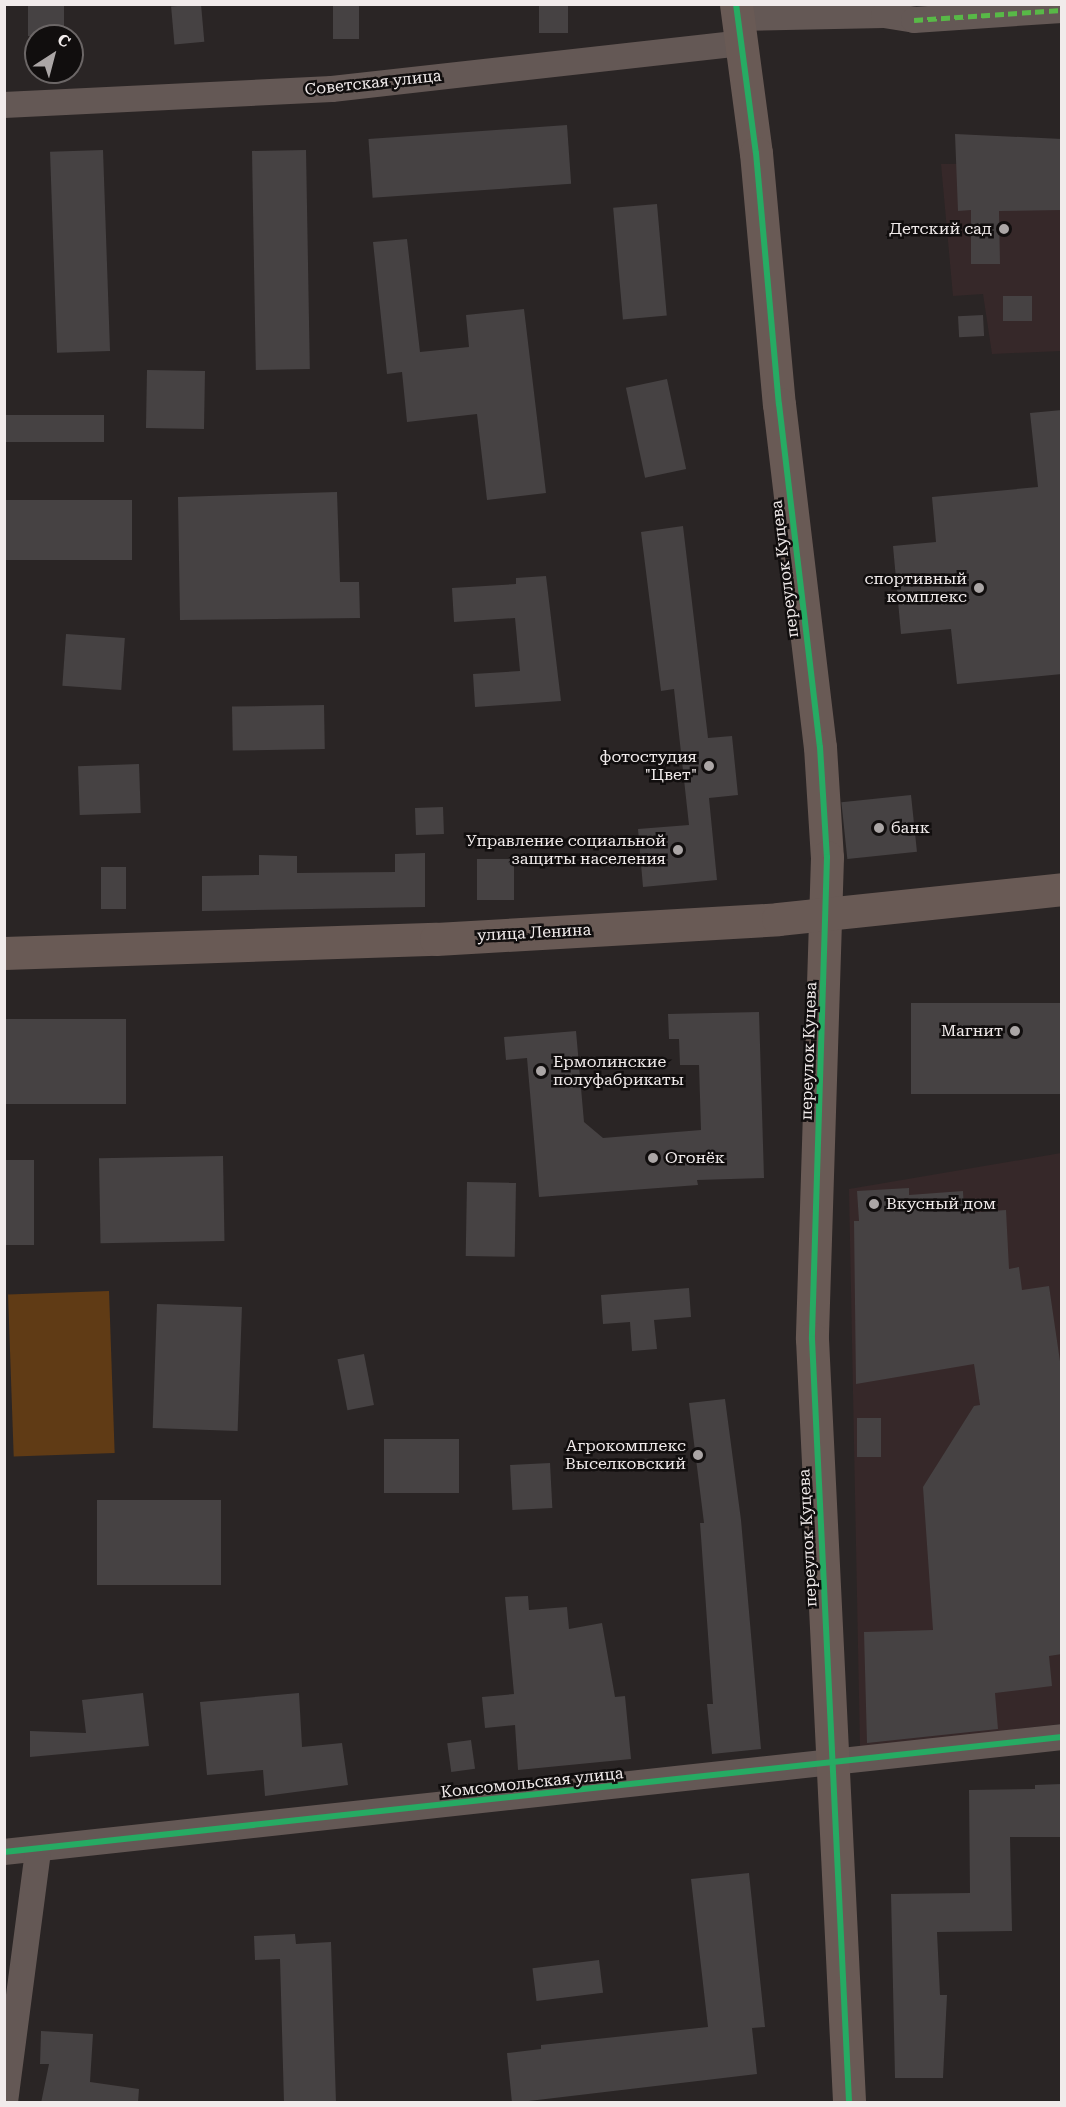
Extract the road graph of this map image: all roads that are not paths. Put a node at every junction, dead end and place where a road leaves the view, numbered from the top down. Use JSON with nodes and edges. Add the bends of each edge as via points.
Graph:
{"nodes":[{"id":1,"x":1062,"y":10,"type":"edge"},
{"id":2,"x":738,"y":22,"type":"edge"},
{"id":3,"x":4,"y":105,"type":"edge"},
{"id":4,"x":1062,"y":889,"type":"edge"},
{"id":5,"x":828,"y":912,"type":"junction"},
{"id":6,"x":4,"y":953,"type":"edge"},
{"id":7,"x":1062,"y":1737,"type":"edge"},
{"id":8,"x":835,"y":1763,"type":"junction"},
{"id":9,"x":38,"y":1850,"type":"junction"},
{"id":10,"x":4,"y":1852,"type":"edge"},
{"id":11,"x":5,"y":2103,"type":"edge"},
{"id":12,"x":849,"y":2103,"type":"edge"}],
"edges":[{"from":1,"to":2,"type":"street","name":"Советская улица","via":[[914,20],[884,15]]},
{"from":2,"to":3,"type":"street","name":"Советская улица","via":[[332,89]]},
{"from":2,"to":5,"type":"street","name":"переулок Куцева","via":[[820,747]]},
{"from":4,"to":5,"type":"street","name":"улица Ленина"},
{"from":5,"to":6,"type":"street","name":"улица Ленина","via":[[778,920],[436,939]]},
{"from":5,"to":8,"type":"street","name":"переулок Куцева","via":[[812,1339]]},
{"from":7,"to":8,"type":"street","name":"Комсомольская улица"},
{"from":8,"to":9,"type":"street","name":"Комсомольская улица"},
{"from":8,"to":12,"type":"street","name":"переулок Куцева"},
{"from":9,"to":10,"type":"street","name":"Комсомольская улица"},
{"from":9,"to":11,"type":"street"}]}
